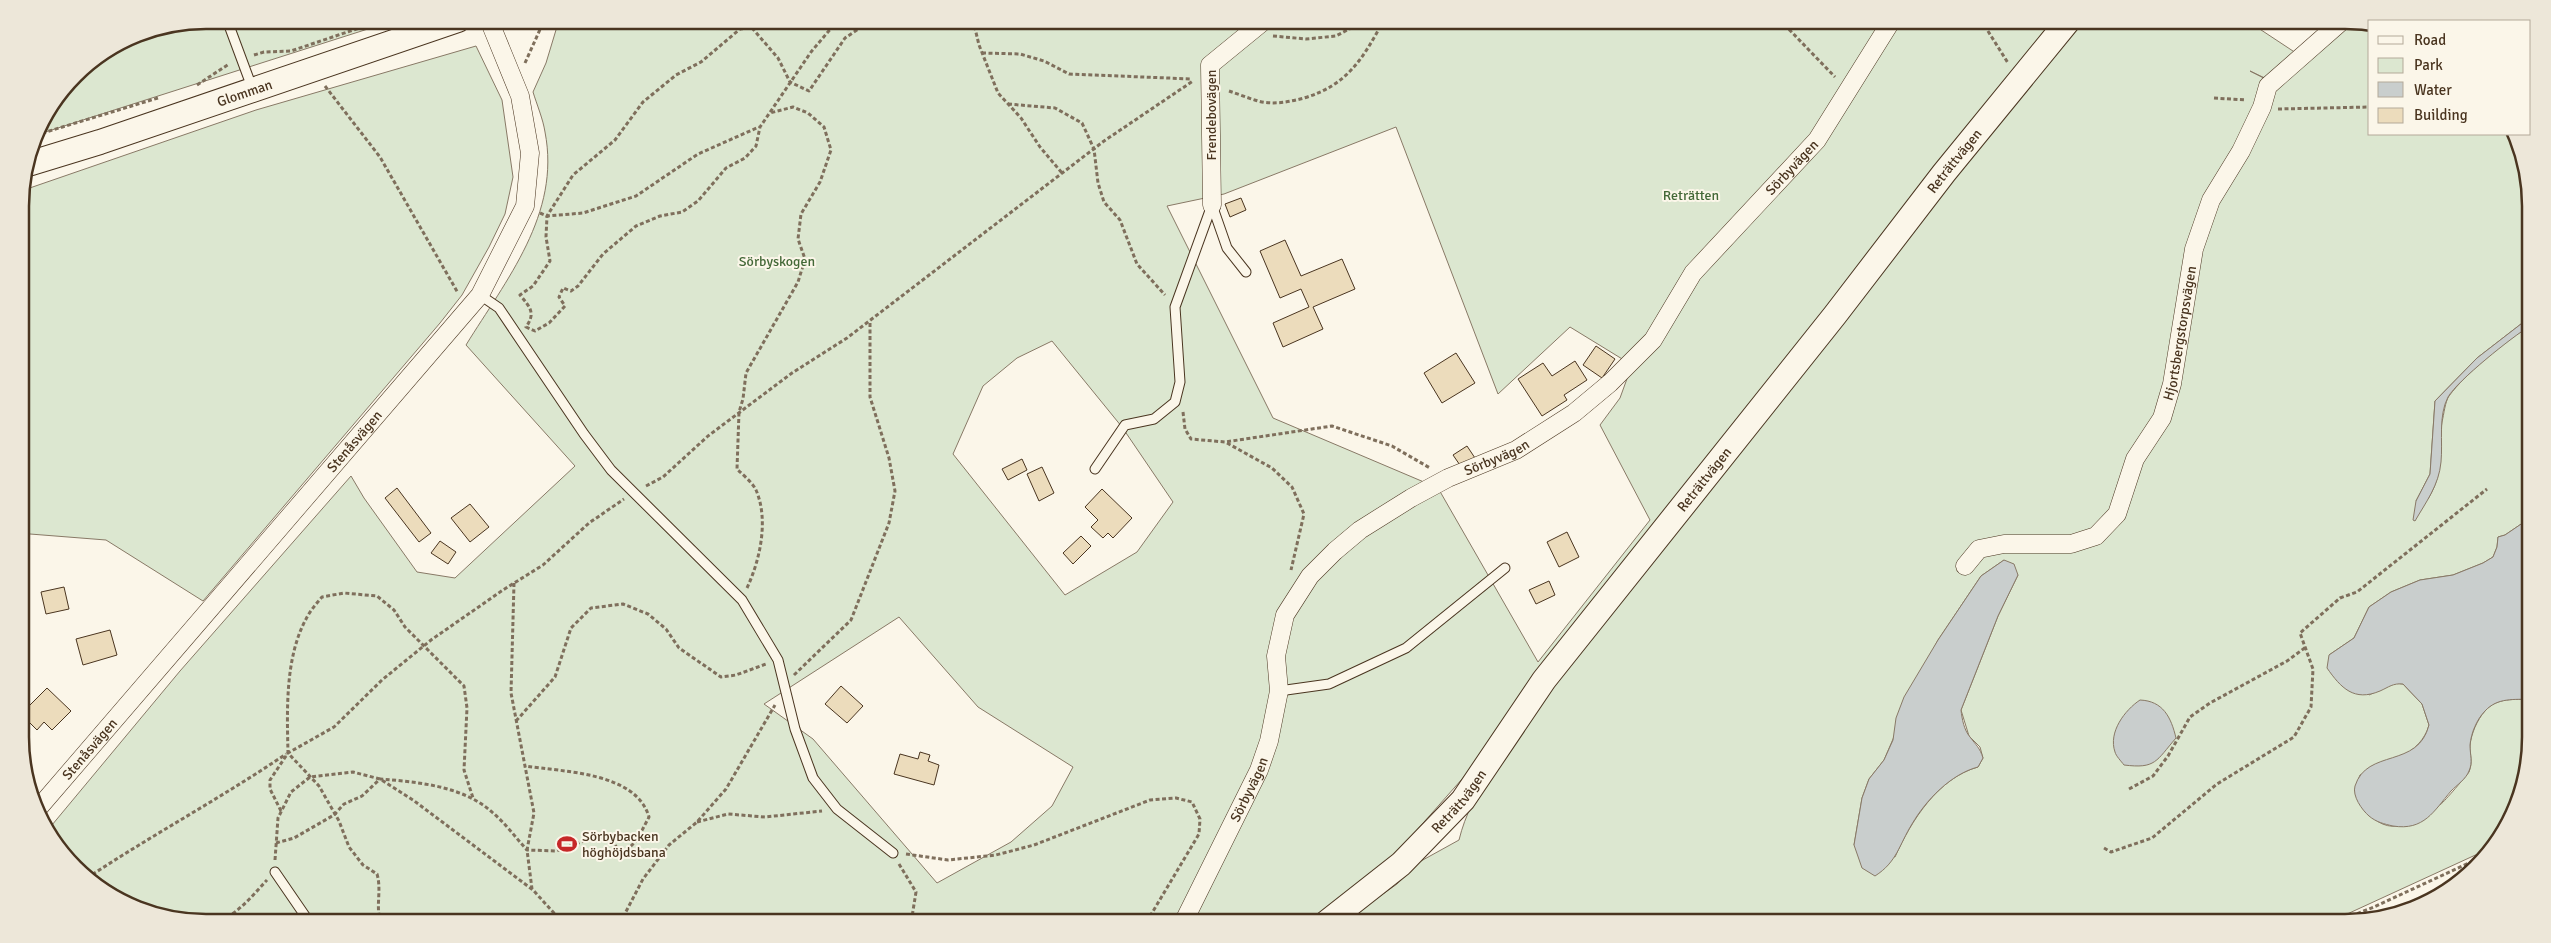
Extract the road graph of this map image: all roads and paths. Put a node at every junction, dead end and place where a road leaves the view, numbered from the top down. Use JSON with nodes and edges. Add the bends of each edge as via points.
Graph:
{"nodes":[{"id":1,"x":230,"y":29,"type":"edge"},
{"id":2,"x":356,"y":29,"type":"edge"},
{"id":3,"x":432,"y":29,"type":"edge"},
{"id":4,"x":493,"y":29,"type":"edge"},
{"id":5,"x":540,"y":29,"type":"edge"},
{"id":6,"x":746,"y":29,"type":"edge"},
{"id":7,"x":753,"y":29,"type":"edge"},
{"id":8,"x":830,"y":29,"type":"edge"},
{"id":9,"x":858,"y":29,"type":"edge"},
{"id":10,"x":975,"y":29,"type":"edge"},
{"id":11,"x":1265,"y":29,"type":"edge"},
{"id":12,"x":1271,"y":29,"type":"edge"},
{"id":13,"x":1349,"y":29,"type":"edge"},
{"id":14,"x":1379,"y":29,"type":"edge"},
{"id":15,"x":1788,"y":29,"type":"edge"},
{"id":16,"x":1886,"y":29,"type":"edge"},
{"id":17,"x":1987,"y":29,"type":"edge"},
{"id":18,"x":2062,"y":29,"type":"edge"},
{"id":19,"x":2333,"y":29,"type":"edge"},
{"id":20,"x":982,"y":53,"type":"junction"},
{"id":21,"x":241,"y":59,"type":"junction"},
{"id":22,"x":312,"y":70,"type":"junction"},
{"id":23,"x":2020,"y":80,"type":"junction"},
{"id":24,"x":790,"y":82,"type":"junction"},
{"id":25,"x":515,"y":83,"type":"junction"},
{"id":26,"x":1209,"y":83,"type":"junction"},
{"id":27,"x":191,"y":88,"type":"dead end"},
{"id":28,"x":1848,"y":89,"type":"junction"},
{"id":29,"x":253,"y":91,"type":"junction"},
{"id":30,"x":163,"y":96,"type":"dead end"},
{"id":31,"x":2214,"y":98,"type":"dead end"},
{"id":32,"x":1008,"y":104,"type":"junction"},
{"id":33,"x":2262,"y":107,"type":"junction"},
{"id":34,"x":2368,"y":107,"type":"edge"},
{"id":35,"x":769,"y":114,"type":"junction"},
{"id":36,"x":760,"y":127,"type":"junction"},
{"id":37,"x":45,"y":132,"type":"edge"},
{"id":38,"x":1094,"y":149,"type":"junction"},
{"id":39,"x":34,"y":162,"type":"edge"},
{"id":40,"x":1062,"y":174,"type":"junction"},
{"id":41,"x":1212,"y":205,"type":"junction"},
{"id":42,"x":525,"y":206,"type":"junction"},
{"id":43,"x":547,"y":216,"type":"junction"},
{"id":44,"x":1246,"y":272,"type":"dead end"},
{"id":45,"x":480,"y":295,"type":"junction"},
{"id":46,"x":1175,"y":307,"type":"junction"},
{"id":47,"x":467,"y":309,"type":"junction"},
{"id":48,"x":870,"y":320,"type":"junction"},
{"id":49,"x":1180,"y":382,"type":"junction"},
{"id":50,"x":739,"y":412,"type":"junction"},
{"id":51,"x":1225,"y":442,"type":"junction"},
{"id":52,"x":1094,"y":469,"type":"dead end"},
{"id":53,"x":1448,"y":478,"type":"junction"},
{"id":54,"x":2486,"y":489,"type":"dead end"},
{"id":55,"x":633,"y":493,"type":"junction"},
{"id":56,"x":1965,"y":566,"type":"dead end"},
{"id":57,"x":1505,"y":568,"type":"dead end"},
{"id":58,"x":1290,"y":577,"type":"dead end"},
{"id":59,"x":514,"y":582,"type":"junction"},
{"id":60,"x":742,"y":600,"type":"junction"},
{"id":61,"x":424,"y":646,"type":"junction"},
{"id":62,"x":2306,"y":648,"type":"junction"},
{"id":63,"x":778,"y":660,"type":"junction"},
{"id":64,"x":785,"y":687,"type":"junction"},
{"id":65,"x":1279,"y":691,"type":"junction"},
{"id":66,"x":516,"y":721,"type":"junction"},
{"id":67,"x":288,"y":753,"type":"junction"},
{"id":68,"x":525,"y":766,"type":"junction"},
{"id":69,"x":310,"y":778,"type":"junction"},
{"id":70,"x":380,"y":779,"type":"junction"},
{"id":71,"x":2129,"y":789,"type":"dead end"},
{"id":72,"x":473,"y":798,"type":"junction"},
{"id":73,"x":42,"y":804,"type":"edge"},
{"id":74,"x":837,"y":809,"type":"junction"},
{"id":75,"x":281,"y":811,"type":"junction"},
{"id":76,"x":334,"y":814,"type":"junction"},
{"id":77,"x":697,"y":822,"type":"junction"},
{"id":78,"x":276,"y":843,"type":"junction"},
{"id":79,"x":2104,"y":848,"type":"dead end"},
{"id":80,"x":527,"y":850,"type":"junction"},
{"id":81,"x":893,"y":852,"type":"junction"},
{"id":82,"x":2469,"y":863,"type":"edge"},
{"id":83,"x":275,"y":872,"type":"junction"},
{"id":84,"x":93,"y":874,"type":"edge"},
{"id":85,"x":532,"y":890,"type":"junction"},
{"id":86,"x":231,"y":914,"type":"edge"},
{"id":87,"x":304,"y":914,"type":"edge"},
{"id":88,"x":378,"y":914,"type":"edge"},
{"id":89,"x":555,"y":914,"type":"edge"},
{"id":90,"x":625,"y":914,"type":"edge"},
{"id":91,"x":912,"y":914,"type":"edge"},
{"id":92,"x":1151,"y":914,"type":"edge"},
{"id":93,"x":1187,"y":914,"type":"edge"},
{"id":94,"x":1337,"y":914,"type":"edge"},
{"id":95,"x":2355,"y":914,"type":"edge"}],
"edges":[{"from":1,"to":21,"type":"lane"},
{"from":2,"to":21,"type":"path","via":[[291,51],[264,52]]},
{"from":3,"to":22,"type":"street","name":"Glomman"},
{"from":4,"to":25,"type":"street","name":"Stenåsvägen"},
{"from":5,"to":25,"type":"path"},
{"from":6,"to":43,"type":"path","via":[[740,30],[701,62],[676,74],[643,102],[615,140],[573,175]]},
{"from":7,"to":24,"type":"path","via":[[778,58]]},
{"from":8,"to":24,"type":"path"},
{"from":9,"to":24,"type":"path","via":[[845,38],[809,91]]},
{"from":10,"to":20,"type":"path"},
{"from":11,"to":26,"type":"street","name":"Frendebovägen","via":[[1210,65]]},
{"from":12,"to":13,"type":"path","via":[[1306,39],[1336,36]]},
{"from":14,"to":26,"type":"path","via":[[1366,54],[1350,73],[1321,93],[1287,102],[1259,101]]},
{"from":15,"to":28,"type":"path"},
{"from":16,"to":28,"type":"street","name":"Sörbyvägen"},
{"from":17,"to":23,"type":"path"},
{"from":18,"to":23,"type":"street","name":"Reträttvägen"},
{"from":19,"to":33,"type":"street","name":"Hjortsbergstorpsvägen","via":[[2268,86]]},
{"from":20,"to":32,"type":"path","via":[[998,93]]},
{"from":20,"to":38,"type":"path","via":[[1020,54],[1044,61],[1069,74],[1196,79]]},
{"from":21,"to":27,"type":"path"},
{"from":21,"to":29,"type":"lane"},
{"from":22,"to":29,"type":"street","name":"Glomman"},
{"from":22,"to":47,"type":"path","via":[[380,157]]},
{"from":23,"to":94,"type":"street","name":"Reträttvägen","via":[[1544,680],[1463,800],[1401,864]]},
{"from":24,"to":35,"type":"path"},
{"from":25,"to":42,"type":"street","name":"Stenåsvägen","via":[[530,153]]},
{"from":26,"to":41,"type":"street","name":"Frendebovägen"},
{"from":28,"to":53,"type":"street","name":"Sörbyvägen","via":[[1817,140],[1693,272],[1653,340],[1610,383],[1574,413],[1516,450]]},
{"from":29,"to":39,"type":"street","name":"Glomman"},
{"from":30,"to":37,"type":"path"},
{"from":31,"to":33,"type":"path","via":[[2249,100]]},
{"from":32,"to":38,"type":"path","via":[[1055,108],[1082,122]]},
{"from":32,"to":40,"type":"path"},
{"from":33,"to":34,"type":"path","via":[[2286,110]]},
{"from":33,"to":56,"type":"street","name":"Hjortsbergstorpsvägen","via":[[2242,151],[2211,200],[2194,249],[2172,384],[2162,418],[2135,459],[2117,514],[2096,536],[2071,544],[2004,544],[1979,549]]},
{"from":35,"to":36,"type":"path"},
{"from":35,"to":50,"type":"path","via":[[793,107],[808,113],[824,127],[831,150],[820,182],[801,214],[798,239],[805,259],[798,282],[746,373]]},
{"from":36,"to":43,"type":"path","via":[[698,154],[636,196],[583,213]]},
{"from":36,"to":43,"type":"path","via":[[756,146],[745,158],[726,168],[698,201],[682,212],[660,216],[636,226],[603,254],[578,286],[571,291],[563,288],[559,297],[565,306],[550,323],[535,331],[526,327],[532,318],[532,310],[520,295],[533,286],[550,262]]},
{"from":38,"to":40,"type":"path"},
{"from":38,"to":46,"type":"path","via":[[1104,202],[1120,220],[1137,264]]},
{"from":40,"to":48,"type":"path"},
{"from":41,"to":44,"type":"lane","via":[[1227,248]]},
{"from":41,"to":46,"type":"lane"},
{"from":42,"to":43,"type":"path"},
{"from":42,"to":45,"type":"street","name":"Stenåsvägen"},
{"from":45,"to":47,"type":"street","name":"Stenåsvägen"},
{"from":45,"to":55,"type":"lane","via":[[500,308],[584,434]]},
{"from":46,"to":49,"type":"lane"},
{"from":47,"to":73,"type":"street","name":"Stenåsvägen"},
{"from":48,"to":50,"type":"path"},
{"from":48,"to":64,"type":"path","via":[[870,398],[889,458],[895,490],[889,523],[851,620]]},
{"from":49,"to":51,"type":"path","via":[[1185,429],[1191,439]]},
{"from":49,"to":52,"type":"lane","via":[[1174,402],[1154,419],[1126,425]]},
{"from":50,"to":55,"type":"path","via":[[663,477]]},
{"from":50,"to":60,"type":"path","via":[[737,469],[755,488],[760,504],[761,531],[757,565]]},
{"from":51,"to":53,"type":"path","via":[[1332,426],[1392,446]]},
{"from":51,"to":58,"type":"path","via":[[1272,468],[1292,487],[1304,514]]},
{"from":53,"to":65,"type":"street","name":"Sörbyvägen","via":[[1360,530],[1310,576],[1285,615],[1276,656]]},
{"from":54,"to":62,"type":"path","via":[[2357,592],[2340,598],[2300,633]]},
{"from":55,"to":59,"type":"path","via":[[589,523],[543,565]]},
{"from":55,"to":60,"type":"lane"},
{"from":57,"to":65,"type":"lane","via":[[1406,648],[1329,684]]},
{"from":59,"to":61,"type":"path"},
{"from":59,"to":66,"type":"path","via":[[511,693]]},
{"from":60,"to":63,"type":"lane"},
{"from":61,"to":67,"type":"path","via":[[382,680],[334,727]]},
{"from":61,"to":67,"type":"path","via":[[378,596],[344,593],[322,597],[306,618],[297,642],[289,695]]},
{"from":61,"to":72,"type":"path","via":[[464,686],[467,708],[464,770]]},
{"from":62,"to":71,"type":"path","via":[[2190,717],[2153,776]]},
{"from":62,"to":79,"type":"path","via":[[2313,669],[2312,707],[2294,737],[2217,784],[2152,838],[2111,852]]},
{"from":63,"to":64,"type":"lane"},
{"from":63,"to":66,"type":"path","via":[[736,675],[721,676],[679,648],[666,629],[648,614],[623,604],[591,608],[571,628],[555,677]]},
{"from":64,"to":74,"type":"lane","via":[[795,729],[813,778]]},
{"from":64,"to":77,"type":"path","via":[[726,789]]},
{"from":65,"to":93,"type":"street","name":"Sörbyvägen","via":[[1269,741],[1259,770]]},
{"from":66,"to":68,"type":"path"},
{"from":67,"to":69,"type":"path"},
{"from":67,"to":75,"type":"path","via":[[270,780],[270,789]]},
{"from":67,"to":84,"type":"path","via":[[232,791]]},
{"from":68,"to":80,"type":"path","via":[[534,813]]},
{"from":68,"to":80,"type":"path","via":[[610,780],[630,790],[645,804],[649,817],[637,840],[626,851],[617,848],[609,836],[556,851]]},
{"from":69,"to":70,"type":"path","via":[[353,772]]},
{"from":69,"to":75,"type":"path","via":[[291,792]]},
{"from":69,"to":76,"type":"path","via":[[319,786]]},
{"from":70,"to":72,"type":"path","via":[[422,783]]},
{"from":70,"to":76,"type":"path","via":[[362,796],[344,804]]},
{"from":70,"to":85,"type":"path","via":[[413,800]]},
{"from":72,"to":80,"type":"path","via":[[494,813]]},
{"from":74,"to":77,"type":"path","via":[[765,817],[728,814]]},
{"from":74,"to":81,"type":"lane"},
{"from":75,"to":78,"type":"path"},
{"from":76,"to":78,"type":"path","via":[[294,838]]},
{"from":76,"to":88,"type":"path","via":[[340,821],[349,847],[363,865],[377,874],[381,887]]},
{"from":77,"to":90,"type":"path","via":[[670,845],[643,878]]},
{"from":78,"to":83,"type":"path"},
{"from":80,"to":85,"type":"path"},
{"from":81,"to":91,"type":"path","via":[[916,892]]},
{"from":81,"to":92,"type":"path","via":[[948,860],[996,854],[1034,846],[1150,800],[1176,798],[1192,802],[1200,819],[1199,834]]},
{"from":82,"to":95,"type":"path"},
{"from":83,"to":86,"type":"path","via":[[245,904]]},
{"from":83,"to":87,"type":"lane"},
{"from":85,"to":89,"type":"path"}]}
